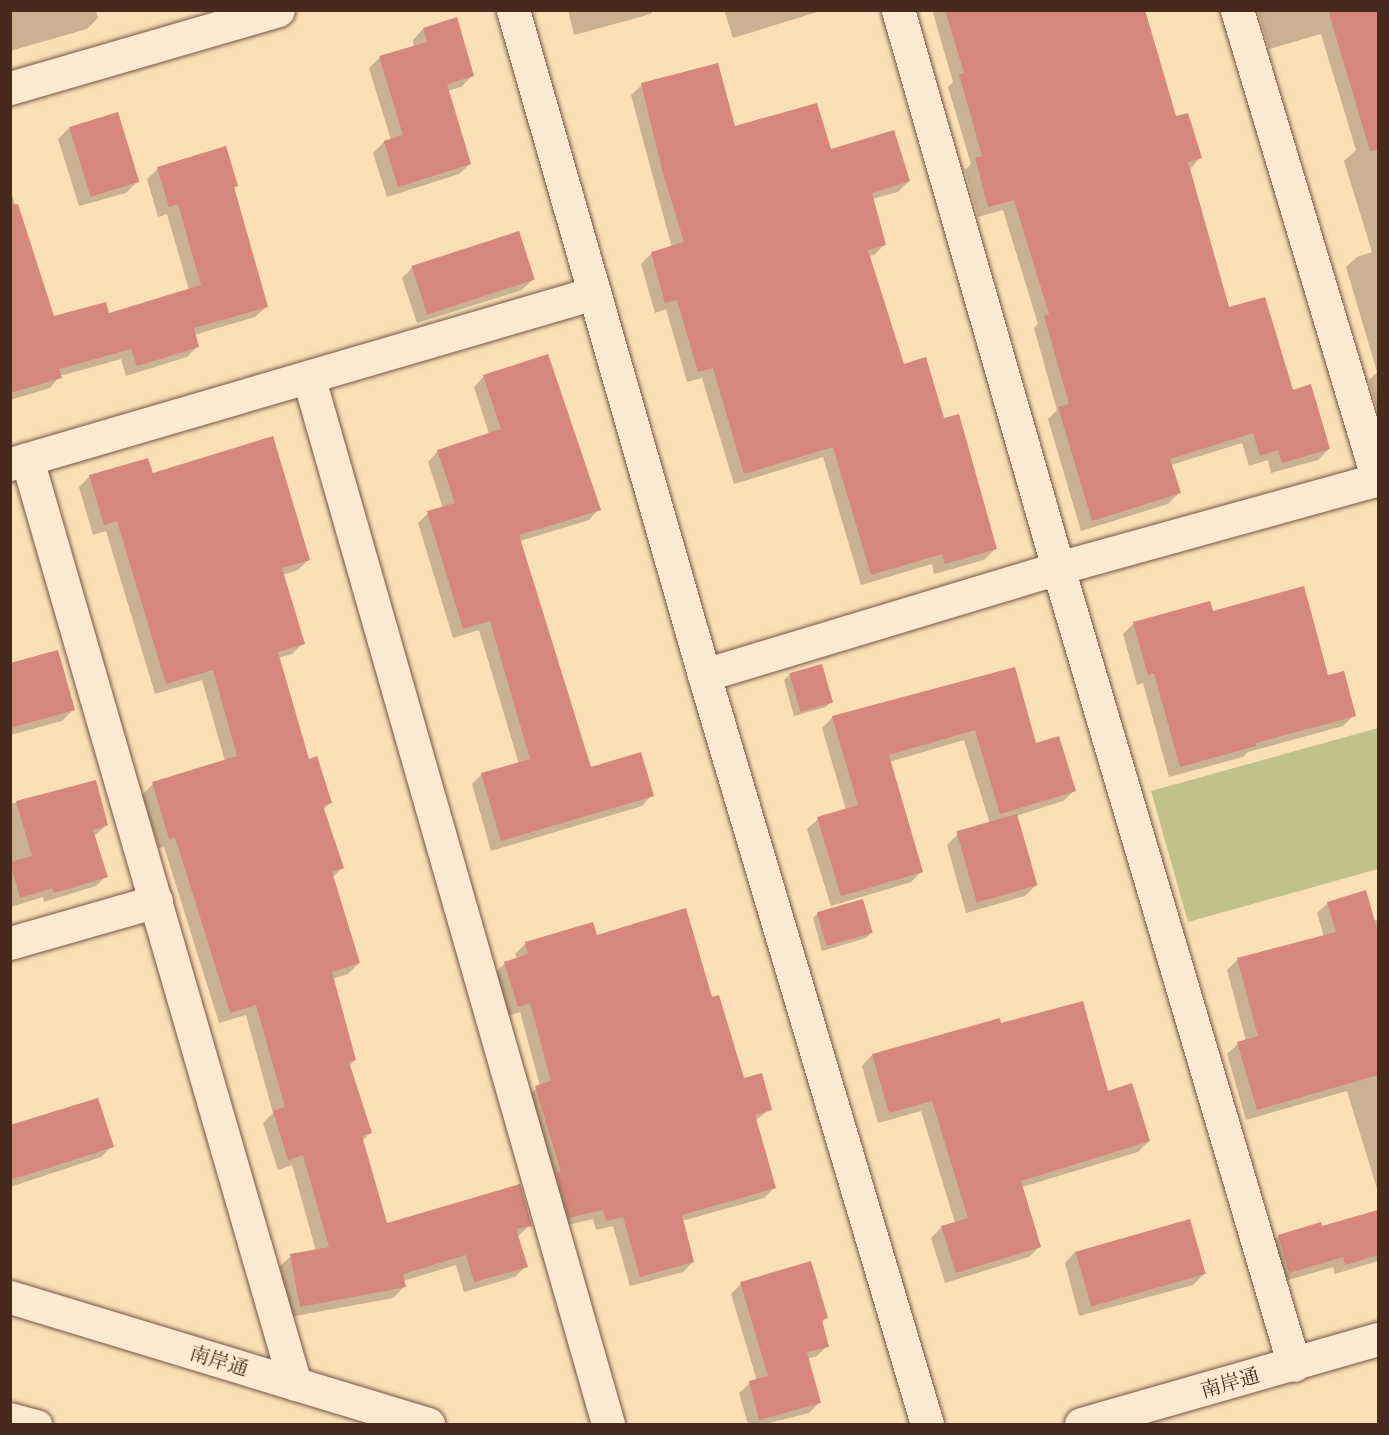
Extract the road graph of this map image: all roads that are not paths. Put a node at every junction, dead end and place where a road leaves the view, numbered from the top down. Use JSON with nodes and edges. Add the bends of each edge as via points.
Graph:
{"nodes":[{"id":1,"x":278,"y":10,"type":"edge"},
{"id":2,"x":513,"y":10,"type":"edge"},
{"id":3,"x":898,"y":10,"type":"edge"},
{"id":4,"x":1237,"y":10,"type":"edge"},
{"id":5,"x":10,"y":88,"type":"edge"},
{"id":6,"x":594,"y":293,"type":"junction"},
{"id":7,"x":309,"y":379,"type":"junction"},
{"id":8,"x":19,"y":462,"type":"edge"},
{"id":9,"x":1378,"y":479,"type":"edge"},
{"id":10,"x":1058,"y":568,"type":"junction"},
{"id":11,"x":704,"y":675,"type":"junction"},
{"id":12,"x":156,"y":901,"type":"junction"},
{"id":13,"x":10,"y":943,"type":"edge"},
{"id":14,"x":10,"y":1297,"type":"edge"},
{"id":15,"x":1378,"y":1339,"type":"edge"},
{"id":16,"x":1294,"y":1365,"type":"junction"},
{"id":17,"x":296,"y":1384,"type":"junction"},
{"id":18,"x":428,"y":1425,"type":"edge"},
{"id":19,"x":608,"y":1425,"type":"edge"},
{"id":20,"x":927,"y":1425,"type":"edge"},
{"id":21,"x":1081,"y":1425,"type":"edge"}],
"edges":[{"from":1,"to":5,"type":"street"},
{"from":2,"to":6,"type":"street"},
{"from":3,"to":10,"type":"street"},
{"from":4,"to":9,"type":"street"},
{"from":6,"to":7,"type":"street"},
{"from":6,"to":11,"type":"street"},
{"from":7,"to":8,"type":"street"},
{"from":7,"to":19,"type":"street"},
{"from":8,"to":12,"type":"street"},
{"from":9,"to":10,"type":"street"},
{"from":10,"to":11,"type":"street"},
{"from":10,"to":16,"type":"street"},
{"from":11,"to":20,"type":"street"},
{"from":12,"to":13,"type":"street"},
{"from":12,"to":17,"type":"street"},
{"from":14,"to":17,"type":"street","name":"南岸通"},
{"from":15,"to":16,"type":"street","name":"南岸通"},
{"from":16,"to":21,"type":"street","name":"南岸通"},
{"from":17,"to":18,"type":"street","name":"南岸通"}]}
